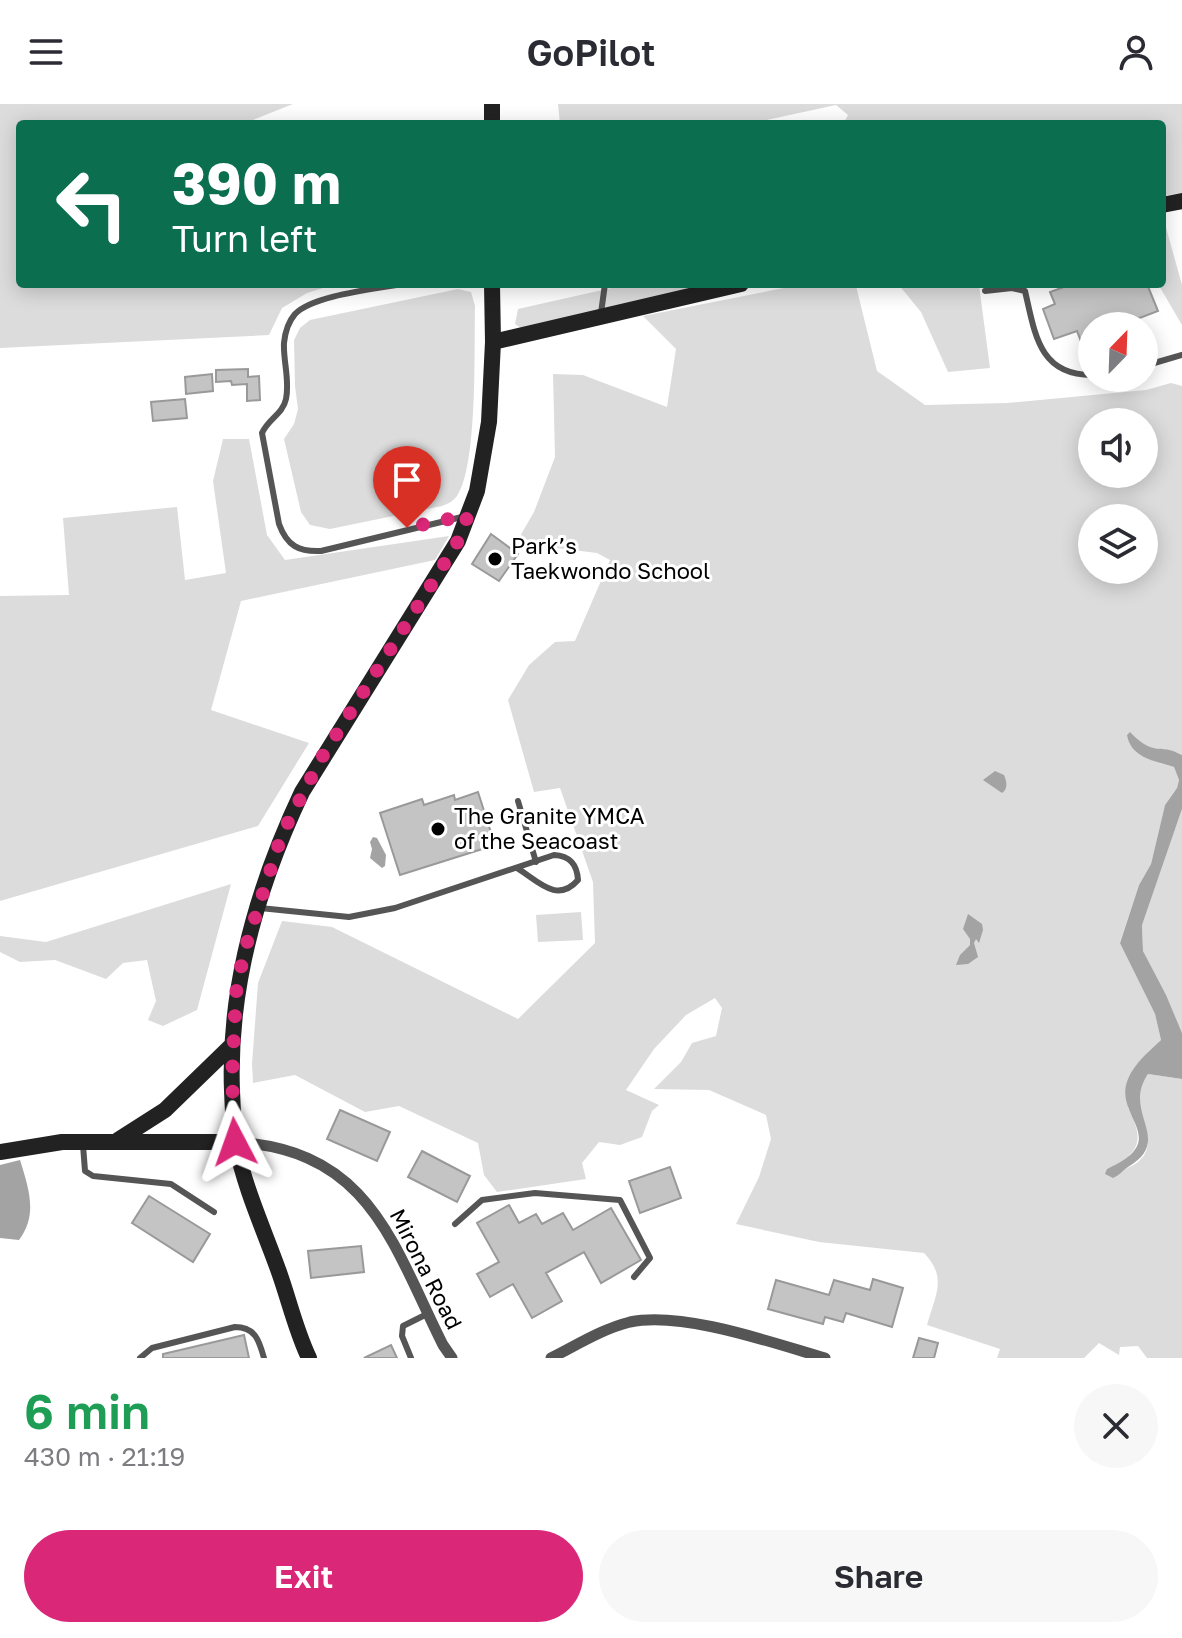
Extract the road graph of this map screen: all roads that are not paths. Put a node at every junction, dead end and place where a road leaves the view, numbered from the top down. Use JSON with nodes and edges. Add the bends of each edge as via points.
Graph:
{"nodes":[{"id":1,"x":384,"y":288,"type":"edge"},
{"id":2,"x":492,"y":288,"type":"edge"},
{"id":3,"x":605,"y":288,"type":"edge"},
{"id":4,"x":724,"y":288,"type":"edge"},
{"id":5,"x":985,"y":291,"type":"dead end"},
{"id":6,"x":601,"y":317,"type":"junction"},
{"id":7,"x":493,"y":342,"type":"junction"},
{"id":8,"x":1182,"y":355,"type":"edge"},
{"id":9,"x":1158,"y":362,"type":"edge"},
{"id":10,"x":1078,"y":374,"type":"edge"},
{"id":11,"x":468,"y":515,"type":"junction"},
{"id":12,"x":518,"y":801,"type":"dead end"},
{"id":13,"x":536,"y":862,"type":"junction"},
{"id":14,"x":517,"y":868,"type":"junction"},
{"id":15,"x":258,"y":908,"type":"junction"},
{"id":16,"x":232,"y":1045,"type":"junction"},
{"id":17,"x":117,"y":1141,"type":"junction"},
{"id":18,"x":82,"y":1142,"type":"junction"},
{"id":19,"x":235,"y":1142,"type":"junction"},
{"id":20,"x":0,"y":1152,"type":"edge"},
{"id":21,"x":214,"y":1212,"type":"dead end"},
{"id":22,"x":455,"y":1224,"type":"dead end"},
{"id":23,"x":634,"y":1277,"type":"dead end"},
{"id":24,"x":427,"y":1314,"type":"junction"},
{"id":25,"x":140,"y":1358,"type":"edge"},
{"id":26,"x":264,"y":1358,"type":"edge"},
{"id":27,"x":309,"y":1358,"type":"edge"},
{"id":28,"x":411,"y":1358,"type":"edge"},
{"id":29,"x":452,"y":1358,"type":"edge"},
{"id":30,"x":551,"y":1358,"type":"edge"},
{"id":31,"x":825,"y":1358,"type":"edge"}],
"edges":[{"from":1,"to":11,"type":"lane","via":[[304,307],[289,323],[284,345],[286,402],[262,433],[279,524],[284,536],[305,552]]},
{"from":2,"to":7,"type":"street"},
{"from":3,"to":6,"type":"lane"},
{"from":4,"to":6,"type":"street"},
{"from":5,"to":10,"type":"lane","via":[[1025,291],[1046,357],[1055,367]]},
{"from":6,"to":7,"type":"street"},
{"from":7,"to":11,"type":"street","via":[[484,462]]},
{"from":8,"to":9,"type":"lane"},
{"from":11,"to":15,"type":"street","via":[[458,541],[302,792]]},
{"from":12,"to":13,"type":"lane"},
{"from":13,"to":14,"type":"lane"},
{"from":13,"to":14,"type":"lane","via":[[563,856],[572,861],[578,880],[559,892]]},
{"from":14,"to":15,"type":"lane","via":[[395,908],[349,917]]},
{"from":15,"to":16,"type":"street","via":[[236,993]]},
{"from":16,"to":17,"type":"street","via":[[165,1110]]},
{"from":16,"to":19,"type":"street"},
{"from":17,"to":18,"type":"street"},
{"from":17,"to":19,"type":"street"},
{"from":18,"to":20,"type":"street"},
{"from":18,"to":21,"type":"lane","via":[[85,1171],[93,1176],[171,1184]]},
{"from":19,"to":24,"type":"street","name":"Mirona Road","via":[[262,1144],[308,1159],[356,1190],[381,1220]]},
{"from":19,"to":27,"type":"street"},
{"from":22,"to":23,"type":"lane","via":[[482,1200],[535,1193],[620,1200],[650,1258]]},
{"from":24,"to":28,"type":"lane","via":[[403,1326]]},
{"from":24,"to":29,"type":"street","name":"Mirona Road"},
{"from":25,"to":26,"type":"lane","via":[[152,1348],[246,1327],[257,1337]]},
{"from":30,"to":31,"type":"street","via":[[601,1332],[662,1319]]}]}
